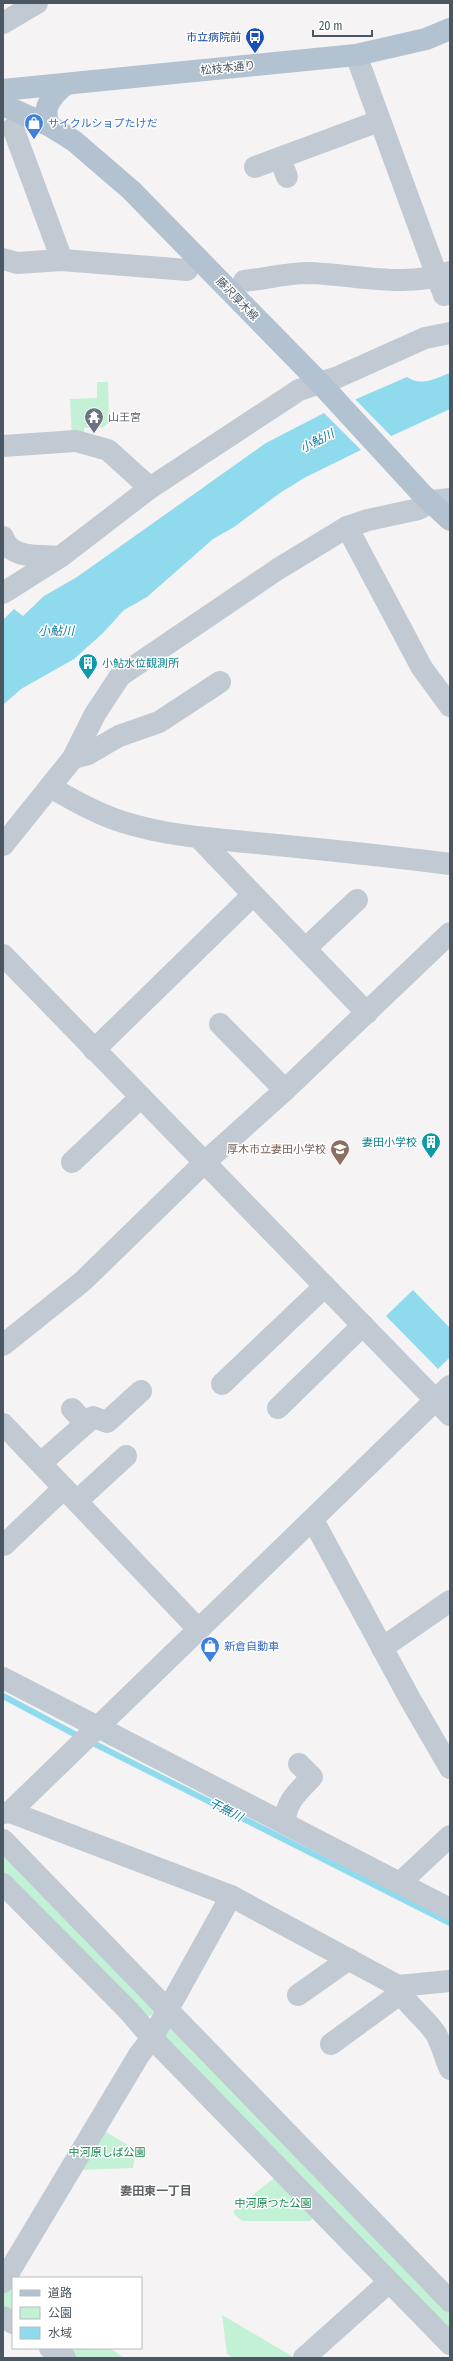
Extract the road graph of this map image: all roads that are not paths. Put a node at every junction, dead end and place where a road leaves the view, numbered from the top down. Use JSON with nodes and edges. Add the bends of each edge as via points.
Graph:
{"nodes":[{"id":1,"x":37,"y":3,"type":"edge"},
{"id":2,"x":3,"y":23,"type":"edge"},
{"id":3,"x":450,"y":30,"type":"edge"},
{"id":4,"x":356,"y":55,"type":"junction"},
{"id":5,"x":66,"y":84,"type":"junction"},
{"id":6,"x":3,"y":90,"type":"edge"},
{"id":7,"x":3,"y":105,"type":"edge"},
{"id":8,"x":379,"y":121,"type":"junction"},
{"id":9,"x":50,"y":126,"type":"junction"},
{"id":10,"x":13,"y":128,"type":"dead end"},
{"id":11,"x":255,"y":167,"type":"dead end"},
{"id":12,"x":3,"y":259,"type":"edge"},
{"id":13,"x":62,"y":260,"type":"junction"},
{"id":14,"x":187,"y":270,"type":"dead end"},
{"id":15,"x":244,"y":281,"type":"dead end"},
{"id":16,"x":444,"y":281,"type":"edge"},
{"id":17,"x":450,"y":333,"type":"edge"},
{"id":18,"x":322,"y":386,"type":"junction"},
{"id":19,"x":3,"y":446,"type":"edge"},
{"id":20,"x":150,"y":488,"type":"junction"},
{"id":21,"x":435,"y":498,"type":"edge"},
{"id":22,"x":450,"y":520,"type":"edge"},
{"id":23,"x":347,"y":527,"type":"junction"},
{"id":24,"x":3,"y":537,"type":"edge"},
{"id":25,"x":60,"y":557,"type":"junction"},
{"id":26,"x":264,"y":578,"type":"junction"},
{"id":27,"x":3,"y":593,"type":"edge"},
{"id":28,"x":235,"y":613,"type":"dead end"},
{"id":29,"x":220,"y":682,"type":"dead end"},
{"id":30,"x":450,"y":706,"type":"edge"},
{"id":31,"x":73,"y":758,"type":"junction"},
{"id":32,"x":50,"y":787,"type":"junction"},
{"id":33,"x":200,"y":839,"type":"junction"},
{"id":34,"x":3,"y":845,"type":"edge"},
{"id":35,"x":450,"y":864,"type":"edge"},
{"id":36,"x":253,"y":895,"type":"junction"},
{"id":37,"x":357,"y":900,"type":"dead end"},
{"id":38,"x":450,"y":933,"type":"edge"},
{"id":39,"x":306,"y":948,"type":"junction"},
{"id":40,"x":3,"y":955,"type":"edge"},
{"id":41,"x":367,"y":1013,"type":"junction"},
{"id":42,"x":224,"y":1035,"type":"dead end"},
{"id":43,"x":94,"y":1050,"type":"junction"},
{"id":44,"x":285,"y":1090,"type":"junction"},
{"id":45,"x":141,"y":1097,"type":"junction"},
{"id":46,"x":72,"y":1162,"type":"dead end"},
{"id":47,"x":205,"y":1162,"type":"junction"},
{"id":48,"x":325,"y":1286,"type":"junction"},
{"id":49,"x":363,"y":1325,"type":"junction"},
{"id":50,"x":3,"y":1345,"type":"edge"},
{"id":51,"x":222,"y":1384,"type":"dead end"},
{"id":52,"x":141,"y":1392,"type":"dead end"},
{"id":53,"x":445,"y":1400,"type":"edge"},
{"id":54,"x":292,"y":1402,"type":"dead end"},
{"id":55,"x":3,"y":1424,"type":"edge"},
{"id":56,"x":126,"y":1456,"type":"dead end"},
{"id":57,"x":41,"y":1463,"type":"junction"},
{"id":58,"x":70,"y":1494,"type":"junction"},
{"id":59,"x":313,"y":1520,"type":"junction"},
{"id":60,"x":4,"y":1545,"type":"edge"},
{"id":61,"x":450,"y":1602,"type":"edge"},
{"id":62,"x":199,"y":1630,"type":"junction"},
{"id":63,"x":382,"y":1648,"type":"junction"},
{"id":64,"x":3,"y":1678,"type":"edge"},
{"id":65,"x":95,"y":1730,"type":"junction"},
{"id":66,"x":450,"y":1768,"type":"edge"},
{"id":67,"x":312,"y":1777,"type":"dead end"},
{"id":68,"x":6,"y":1813,"type":"edge"},
{"id":69,"x":284,"y":1822,"type":"junction"},
{"id":70,"x":450,"y":1836,"type":"edge"},
{"id":71,"x":3,"y":1840,"type":"edge"},
{"id":72,"x":401,"y":1882,"type":"junction"},
{"id":73,"x":3,"y":1884,"type":"edge"},
{"id":74,"x":231,"y":1896,"type":"junction"},
{"id":75,"x":450,"y":1909,"type":"edge"},
{"id":76,"x":349,"y":1959,"type":"junction"},
{"id":77,"x":450,"y":1981,"type":"edge"},
{"id":78,"x":400,"y":1989,"type":"junction"},
{"id":79,"x":298,"y":1995,"type":"dead end"},
{"id":80,"x":167,"y":2009,"type":"junction"},
{"id":81,"x":152,"y":2038,"type":"junction"},
{"id":82,"x":331,"y":2044,"type":"dead end"},
{"id":83,"x":450,"y":2069,"type":"edge"},
{"id":84,"x":3,"y":2282,"type":"edge"},
{"id":85,"x":389,"y":2282,"type":"junction"},
{"id":86,"x":450,"y":2301,"type":"edge"},
{"id":87,"x":3,"y":2317,"type":"edge"},
{"id":88,"x":12,"y":2322,"type":"edge"},
{"id":89,"x":450,"y":2344,"type":"edge"},
{"id":90,"x":52,"y":2349,"type":"edge"},
{"id":91,"x":65,"y":2358,"type":"edge"},
{"id":92,"x":304,"y":2358,"type":"edge"}],
"edges":[{"from":1,"to":2,"type":"street"},
{"from":3,"to":4,"type":"main road","name":"松枝本通り","via":[[426,39]]},
{"from":4,"to":5,"type":"main road","name":"松枝本通り"},
{"from":4,"to":8,"type":"street"},
{"from":5,"to":6,"type":"main road","name":"松枝本通り"},
{"from":5,"to":9,"type":"main road","via":[[54,92],[48,102],[45,116]]},
{"from":7,"to":9,"type":"main road","name":"藤沢厚木線"},
{"from":8,"to":11,"type":"street","via":[[284,167]]},
{"from":8,"to":16,"type":"street"},
{"from":9,"to":18,"type":"main road","name":"藤沢厚木線","via":[[90,154],[131,190]]},
{"from":10,"to":13,"type":"street"},
{"from":12,"to":13,"type":"street","via":[[18,263]]},
{"from":13,"to":14,"type":"street"},
{"from":15,"to":16,"type":"street","via":[[306,273]]},
{"from":17,"to":18,"type":"street","via":[[425,338]]},
{"from":18,"to":20,"type":"street","via":[[299,390]]},
{"from":18,"to":21,"type":"main road","name":"藤沢厚木線"},
{"from":19,"to":20,"type":"street","via":[[76,441],[108,450]]},
{"from":20,"to":25,"type":"street"},
{"from":21,"to":22,"type":"main road","name":"藤沢厚木線"},
{"from":21,"to":23,"type":"street","via":[[419,509]]},
{"from":23,"to":26,"type":"street"},
{"from":23,"to":30,"type":"street","via":[[422,668]]},
{"from":24,"to":25,"type":"street","via":[[5,544],[17,554]]},
{"from":25,"to":27,"type":"street"},
{"from":26,"to":28,"type":"street","via":[[270,588]]},
{"from":26,"to":31,"type":"street","via":[[120,676],[95,714]]},
{"from":29,"to":31,"type":"street","via":[[159,722],[119,736],[88,754]]},
{"from":31,"to":32,"type":"street"},
{"from":32,"to":33,"type":"street","via":[[88,808],[123,822]]},
{"from":32,"to":34,"type":"street"},
{"from":33,"to":35,"type":"street","via":[[384,855]]},
{"from":33,"to":36,"type":"street"},
{"from":36,"to":39,"type":"street"},
{"from":36,"to":43,"type":"street"},
{"from":37,"to":39,"type":"street"},
{"from":38,"to":41,"type":"street"},
{"from":39,"to":41,"type":"street"},
{"from":40,"to":43,"type":"street"},
{"from":41,"to":44,"type":"street"},
{"from":42,"to":44,"type":"street"},
{"from":43,"to":45,"type":"street"},
{"from":44,"to":47,"type":"street"},
{"from":45,"to":46,"type":"street"},
{"from":45,"to":47,"type":"street"},
{"from":47,"to":48,"type":"street"},
{"from":47,"to":50,"type":"street","via":[[83,1281]]},
{"from":48,"to":49,"type":"street"},
{"from":48,"to":51,"type":"street","via":[[256,1363]]},
{"from":49,"to":53,"type":"street"},
{"from":49,"to":54,"type":"street"},
{"from":52,"to":57,"type":"street","via":[[107,1422],[93,1417],[78,1416]]},
{"from":53,"to":59,"type":"street"},
{"from":55,"to":57,"type":"street"},
{"from":56,"to":58,"type":"street"},
{"from":57,"to":58,"type":"street"},
{"from":58,"to":60,"type":"street"},
{"from":58,"to":62,"type":"street"},
{"from":59,"to":62,"type":"street"},
{"from":59,"to":63,"type":"street"},
{"from":61,"to":63,"type":"street"},
{"from":62,"to":65,"type":"street"},
{"from":63,"to":66,"type":"street"},
{"from":64,"to":65,"type":"street"},
{"from":65,"to":68,"type":"street"},
{"from":65,"to":69,"type":"street"},
{"from":67,"to":69,"type":"street","via":[[291,1799],[286,1808]]},
{"from":68,"to":74,"type":"street"},
{"from":69,"to":72,"type":"street"},
{"from":70,"to":72,"type":"street"},
{"from":71,"to":80,"type":"street"},
{"from":72,"to":75,"type":"street"},
{"from":73,"to":81,"type":"street","via":[[128,2010]]},
{"from":74,"to":76,"type":"street"},
{"from":74,"to":80,"type":"street"},
{"from":76,"to":78,"type":"street"},
{"from":76,"to":79,"type":"street"},
{"from":77,"to":78,"type":"street"},
{"from":78,"to":82,"type":"street"},
{"from":78,"to":83,"type":"street","via":[[418,2016],[436,2034]]},
{"from":80,"to":81,"type":"street"},
{"from":80,"to":86,"type":"street"},
{"from":81,"to":84,"type":"street","via":[[139,2055]]},
{"from":81,"to":85,"type":"street"},
{"from":85,"to":89,"type":"street"},
{"from":85,"to":92,"type":"street"},
{"from":87,"to":88,"type":"street"},
{"from":90,"to":91,"type":"street"}]}
